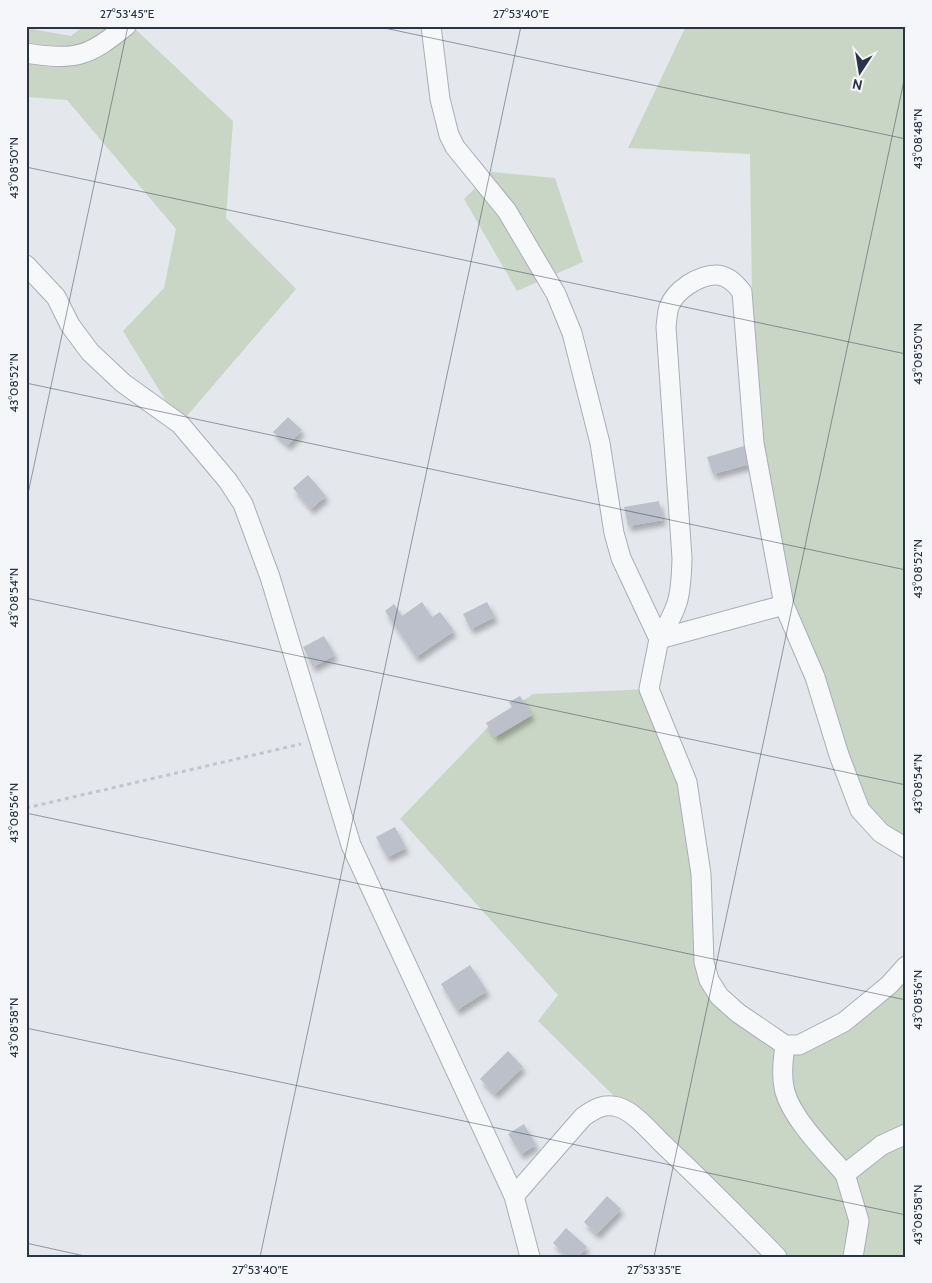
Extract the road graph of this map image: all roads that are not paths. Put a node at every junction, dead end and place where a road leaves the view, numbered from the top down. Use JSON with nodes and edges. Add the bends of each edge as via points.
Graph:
{"nodes":[{"id":1,"x":126,"y":26,"type":"edge"},
{"id":2,"x":431,"y":26,"type":"edge"},
{"id":3,"x":26,"y":53,"type":"edge"},
{"id":4,"x":26,"y":265,"type":"edge"},
{"id":5,"x":784,"y":605,"type":"junction"},
{"id":6,"x":659,"y":640,"type":"junction"},
{"id":7,"x":906,"y":848,"type":"edge"},
{"id":8,"x":906,"y":966,"type":"edge"},
{"id":9,"x":785,"y":1045,"type":"junction"},
{"id":10,"x":906,"y":1134,"type":"edge"},
{"id":11,"x":845,"y":1174,"type":"junction"},
{"id":12,"x":514,"y":1196,"type":"junction"},
{"id":13,"x":530,"y":1257,"type":"edge"},
{"id":14,"x":776,"y":1257,"type":"edge"},
{"id":15,"x":853,"y":1257,"type":"edge"}],
"edges":[{"from":1,"to":3,"type":"street","via":[[91,52],[60,56]]},
{"from":2,"to":6,"type":"street","via":[[440,99],[449,135],[507,211],[556,294],[572,332],[600,443],[619,550]]},
{"from":4,"to":12,"type":"street","via":[[56,297],[70,325],[90,352],[123,383],[180,424],[243,504],[270,578],[351,845]]},
{"from":5,"to":6,"type":"street"},
{"from":5,"to":6,"type":"street","via":[[754,442],[742,292],[734,283],[718,275],[706,276],[678,293],[669,306],[667,320],[682,589],[674,616]]},
{"from":5,"to":7,"type":"street","via":[[815,677],[838,755],[860,810],[882,833]]},
{"from":6,"to":9,"type":"street","via":[[649,689],[687,782],[701,874],[704,962],[709,980],[719,996],[738,1014]]},
{"from":8,"to":9,"type":"street","via":[[889,985],[844,1022],[799,1045]]},
{"from":9,"to":11,"type":"street","via":[[782,1070],[793,1108]]},
{"from":10,"to":11,"type":"street","via":[[882,1145]]},
{"from":11,"to":15,"type":"street","via":[[859,1221]]},
{"from":12,"to":13,"type":"street"},
{"from":12,"to":14,"type":"street","via":[[583,1117],[596,1108],[607,1105],[619,1107],[727,1205]]}]}
